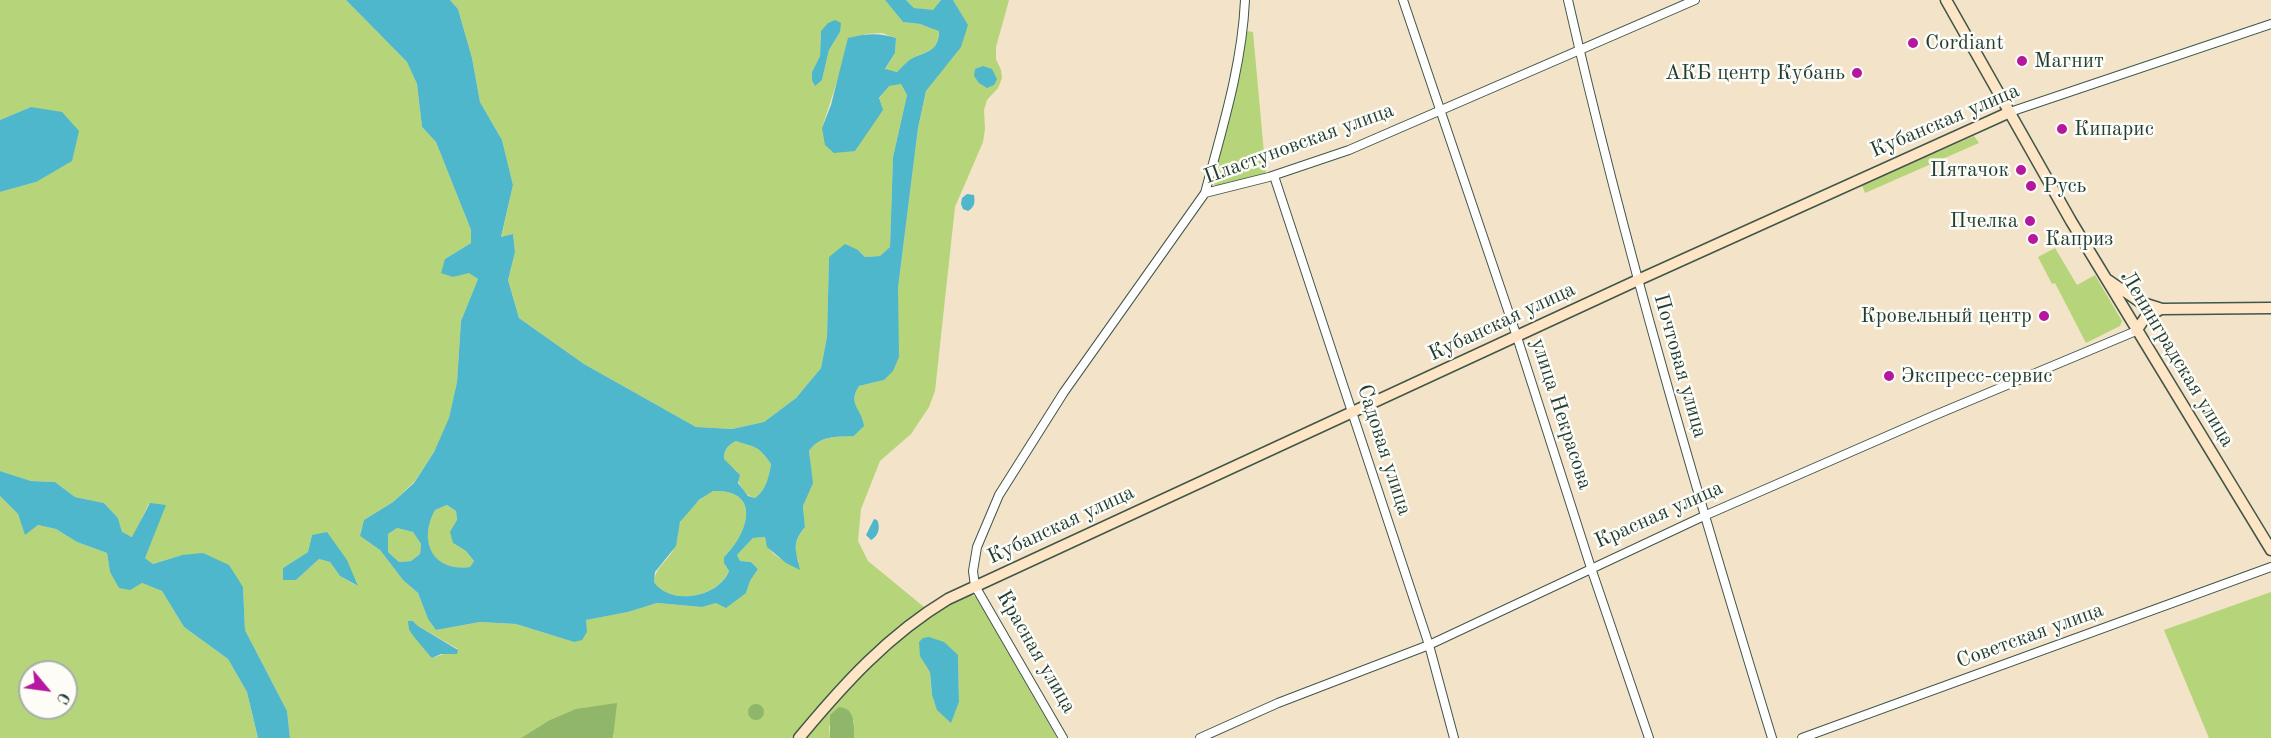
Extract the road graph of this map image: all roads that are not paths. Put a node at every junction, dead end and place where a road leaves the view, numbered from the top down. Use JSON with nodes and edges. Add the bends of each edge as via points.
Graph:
{"nodes":[{"id":1,"x":1245,"y":0,"type":"edge"},
{"id":2,"x":1402,"y":0,"type":"edge"},
{"id":3,"x":1568,"y":0,"type":"edge"},
{"id":4,"x":1695,"y":0,"type":"edge"},
{"id":5,"x":1946,"y":0,"type":"edge"},
{"id":6,"x":2271,"y":24,"type":"edge"},
{"id":7,"x":1579,"y":51,"type":"junction"},
{"id":8,"x":1440,"y":111,"type":"junction"},
{"id":9,"x":2010,"y":112,"type":"junction"},
{"id":10,"x":1274,"y":176,"type":"junction"},
{"id":11,"x":1205,"y":193,"type":"junction"},
{"id":12,"x":2104,"y":277,"type":"junction"},
{"id":13,"x":1638,"y":280,"type":"junction"},
{"id":14,"x":2162,"y":309,"type":"junction"},
{"id":15,"x":2271,"y":309,"type":"edge"},
{"id":16,"x":2136,"y":331,"type":"junction"},
{"id":17,"x":1517,"y":337,"type":"junction"},
{"id":18,"x":1352,"y":413,"type":"junction"},
{"id":19,"x":1704,"y":516,"type":"junction"},
{"id":20,"x":2271,"y":550,"type":"edge"},
{"id":21,"x":2271,"y":567,"type":"edge"},
{"id":22,"x":1591,"y":568,"type":"junction"},
{"id":23,"x":975,"y":586,"type":"junction"},
{"id":24,"x":1429,"y":645,"type":"junction"},
{"id":25,"x":799,"y":738,"type":"edge"},
{"id":26,"x":1063,"y":738,"type":"edge"},
{"id":27,"x":1200,"y":738,"type":"edge"},
{"id":28,"x":1454,"y":738,"type":"edge"},
{"id":29,"x":1648,"y":738,"type":"edge"},
{"id":30,"x":1772,"y":738,"type":"edge"},
{"id":31,"x":1802,"y":738,"type":"edge"}],
"edges":[{"from":1,"to":11,"type":"street","via":[[1239,59]]},
{"from":2,"to":8,"type":"street","name":"улица Некрасова"},
{"from":3,"to":7,"type":"street","name":"Почтовая улица"},
{"from":4,"to":7,"type":"street","name":"Пластуновская улица"},
{"from":5,"to":9,"type":"street","name":"Ленинградская улица"},
{"from":6,"to":9,"type":"street","name":"Кубанская улица"},
{"from":7,"to":8,"type":"street","name":"Пластуновская улица"},
{"from":7,"to":13,"type":"street","name":"Почтовая улица"},
{"from":8,"to":10,"type":"street","name":"Пластуновская улица","via":[[1349,150]]},
{"from":8,"to":17,"type":"street","name":"улица Некрасова"},
{"from":9,"to":12,"type":"street","name":"Ленинградская улица"},
{"from":9,"to":13,"type":"street","name":"Кубанская улица"},
{"from":10,"to":11,"type":"street","name":"Пластуновская улица"},
{"from":10,"to":18,"type":"street","name":"Садовая улица"},
{"from":11,"to":23,"type":"street","name":"Пластуновская улица","via":[[1064,392],[999,495],[977,547]]},
{"from":12,"to":14,"type":"street","via":[[2140,302]]},
{"from":12,"to":16,"type":"street","name":"Ленинградская улица"},
{"from":13,"to":17,"type":"street","name":"Кубанская улица"},
{"from":13,"to":19,"type":"street","name":"Почтовая улица"},
{"from":14,"to":15,"type":"street"},
{"from":14,"to":16,"type":"street","via":[[2145,318]]},
{"from":16,"to":19,"type":"street","name":"Красная улица"},
{"from":16,"to":20,"type":"street","name":"Ленинградская улица"},
{"from":17,"to":18,"type":"street","name":"Кубанская улица"},
{"from":17,"to":22,"type":"street","name":"улица Некрасова"},
{"from":18,"to":23,"type":"street","name":"Кубанская улица"},
{"from":18,"to":24,"type":"street","name":"Садовая улица"},
{"from":19,"to":22,"type":"street","name":"Красная улица"},
{"from":19,"to":30,"type":"street","name":"Почтовая улица"},
{"from":21,"to":31,"type":"street","name":"Советская улица"},
{"from":22,"to":24,"type":"street","name":"Красная улица"},
{"from":22,"to":29,"type":"street","name":"улица Некрасова"},
{"from":23,"to":25,"type":"street","name":"Кубанская улица","via":[[934,607],[885,644]]},
{"from":23,"to":26,"type":"street","name":"Красная улица"},
{"from":24,"to":27,"type":"street","name":"Красная улица","via":[[1278,703]]},
{"from":24,"to":28,"type":"street","name":"Садовая улица"}]}
